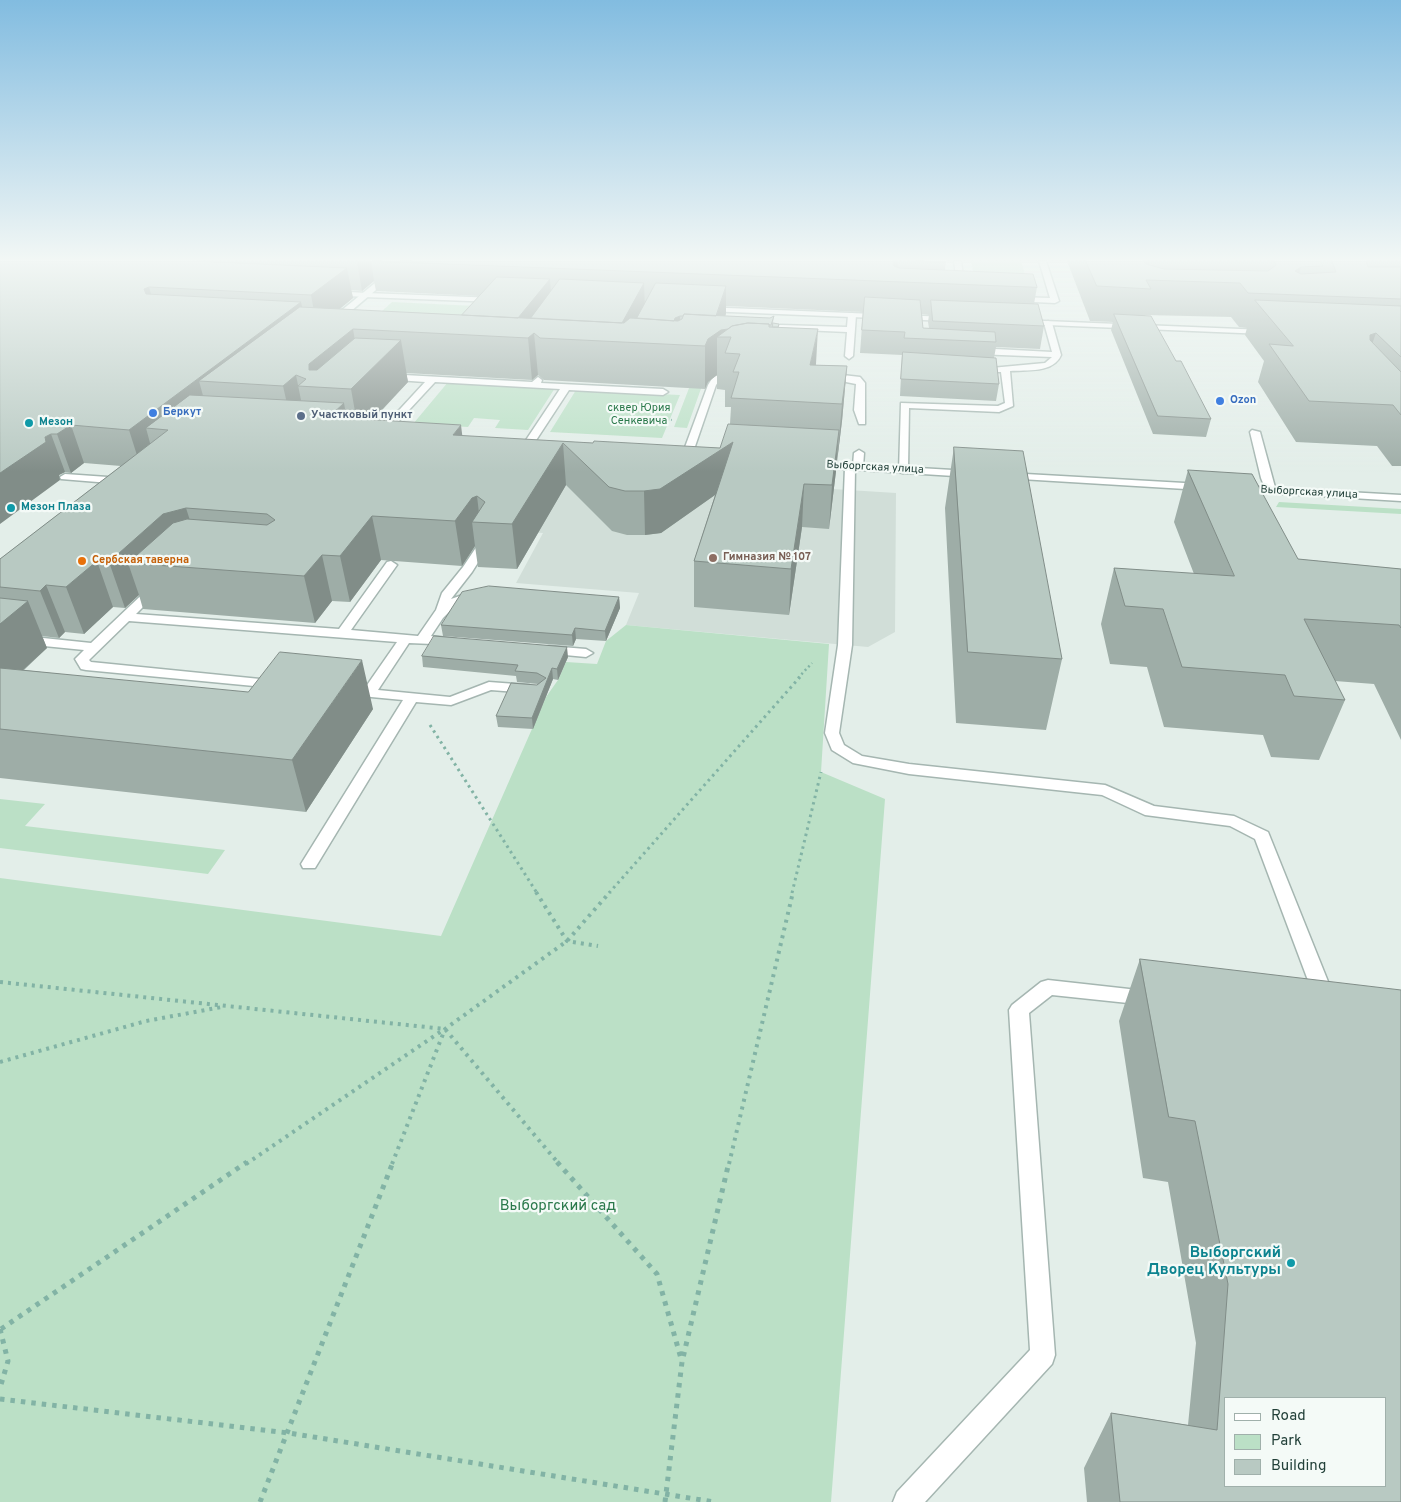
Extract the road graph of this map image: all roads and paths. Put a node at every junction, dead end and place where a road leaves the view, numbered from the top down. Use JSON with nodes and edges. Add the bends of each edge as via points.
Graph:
{"nodes":[{"id":1,"x":851,"y":331,"type":"edge"},
{"id":2,"x":1050,"y":331,"type":"edge"},
{"id":3,"x":1233,"y":331,"type":"edge"},
{"id":4,"x":1276,"y":333,"type":"edge"},
{"id":5,"x":964,"y":350,"type":"edge"},
{"id":6,"x":1057,"y":355,"type":"junction"},
{"id":7,"x":848,"y":356,"type":"dead end"},
{"id":8,"x":985,"y":369,"type":"edge"},
{"id":9,"x":1005,"y":370,"type":"junction"},
{"id":10,"x":747,"y":371,"type":"edge"},
{"id":11,"x":378,"y":376,"type":"edge"},
{"id":12,"x":834,"y":377,"type":"edge"},
{"id":13,"x":432,"y":379,"type":"junction"},
{"id":14,"x":566,"y":387,"type":"junction"},
{"id":15,"x":663,"y":392,"type":"edge"},
{"id":16,"x":862,"y":422,"type":"dead end"},
{"id":17,"x":1254,"y":432,"type":"dead end"},
{"id":18,"x":394,"y":441,"type":"edge"},
{"id":19,"x":540,"y":450,"type":"edge"},
{"id":20,"x":859,"y":453,"type":"dead end"},
{"id":21,"x":686,"y":458,"type":"edge"},
{"id":22,"x":802,"y":464,"type":"edge"},
{"id":23,"x":854,"y":467,"type":"junction"},
{"id":24,"x":903,"y":470,"type":"junction"},
{"id":25,"x":66,"y":477,"type":"dead end"},
{"id":26,"x":1210,"y":487,"type":"edge"},
{"id":27,"x":1230,"y":488,"type":"edge"},
{"id":28,"x":1271,"y":491,"type":"junction"},
{"id":29,"x":119,"y":494,"type":"edge"},
{"id":30,"x":1401,"y":498,"type":"edge"},
{"id":31,"x":483,"y":545,"type":"edge"},
{"id":32,"x":391,"y":565,"type":"dead end"},
{"id":33,"x":168,"y":577,"type":"edge"},
{"id":34,"x":493,"y":590,"type":"edge"},
{"id":35,"x":442,"y":609,"type":"junction"},
{"id":36,"x":126,"y":617,"type":"junction"},
{"id":37,"x":342,"y":634,"type":"junction"},
{"id":38,"x":405,"y":638,"type":"junction"},
{"id":39,"x":11,"y":639,"type":"edge"},
{"id":40,"x":422,"y":640,"type":"junction"},
{"id":41,"x":460,"y":643,"type":"edge"},
{"id":42,"x":95,"y":647,"type":"junction"},
{"id":43,"x":538,"y":649,"type":"edge"},
{"id":44,"x":586,"y":653,"type":"dead end"},
{"id":45,"x":816,"y":659,"type":"dead end"},
{"id":46,"x":291,"y":685,"type":"edge"},
{"id":47,"x":340,"y":690,"type":"edge"},
{"id":48,"x":538,"y":690,"type":"edge"},
{"id":49,"x":369,"y":693,"type":"junction"},
{"id":50,"x":412,"y":697,"type":"junction"},
{"id":51,"x":821,"y":772,"type":"dead end"},
{"id":52,"x":309,"y":864,"type":"dead end"},
{"id":53,"x":568,"y":941,"type":"junction"},
{"id":54,"x":598,"y":946,"type":"dead end"},
{"id":55,"x":0,"y":982,"type":"edge"},
{"id":56,"x":1166,"y":1000,"type":"edge"},
{"id":57,"x":228,"y":1006,"type":"junction"},
{"id":58,"x":1329,"y":1011,"type":"edge"},
{"id":59,"x":445,"y":1029,"type":"junction"},
{"id":60,"x":0,"y":1062,"type":"edge"},
{"id":61,"x":1,"y":1329,"type":"edge"},
{"id":62,"x":682,"y":1362,"type":"junction"},
{"id":63,"x":0,"y":1388,"type":"edge"},
{"id":64,"x":0,"y":1399,"type":"edge"},
{"id":65,"x":289,"y":1433,"type":"junction"},
{"id":66,"x":667,"y":1494,"type":"junction"},
{"id":67,"x":260,"y":1502,"type":"edge"},
{"id":68,"x":664,"y":1502,"type":"edge"},
{"id":69,"x":714,"y":1502,"type":"edge"},
{"id":70,"x":907,"y":1502,"type":"edge"}],
"edges":[{"from":1,"to":7,"type":"street"},
{"from":2,"to":6,"type":"street"},
{"from":3,"to":4,"type":"street"},
{"from":5,"to":6,"type":"street"},
{"from":6,"to":9,"type":"street","via":[[1047,365]]},
{"from":8,"to":9,"type":"street"},
{"from":9,"to":24,"type":"street","via":[[1010,404],[999,410],[904,405]]},
{"from":10,"to":21,"type":"street","via":[[716,379]]},
{"from":11,"to":13,"type":"street"},
{"from":12,"to":16,"type":"street","via":[[856,379],[862,384],[859,410]]},
{"from":13,"to":14,"type":"street"},
{"from":13,"to":18,"type":"street","via":[[376,440]]},
{"from":14,"to":15,"type":"street"},
{"from":14,"to":19,"type":"street","via":[[521,448]]},
{"from":17,"to":28,"type":"street"},
{"from":20,"to":23,"type":"street"},
{"from":22,"to":23,"type":"street","name":"Выборгская улица"},
{"from":23,"to":24,"type":"street","name":"Выборгская улица"},
{"from":23,"to":58,"type":"street","via":[[845,645],[832,733],[838,747],[858,760],[909,769],[1105,790],[1152,811],[1234,821],[1262,836]]},
{"from":24,"to":26,"type":"street","name":"Выборгская улица"},
{"from":25,"to":29,"type":"street","via":[[134,482]]},
{"from":27,"to":28,"type":"street","name":"Выборгская улица"},
{"from":28,"to":30,"type":"street","name":"Выборгская улица"},
{"from":31,"to":35,"type":"street","via":[[465,573],[451,587]]},
{"from":32,"to":37,"type":"street"},
{"from":33,"to":36,"type":"street"},
{"from":34,"to":35,"type":"street","via":[[459,598]]},
{"from":35,"to":40,"type":"street"},
{"from":36,"to":37,"type":"street"},
{"from":36,"to":42,"type":"street"},
{"from":37,"to":38,"type":"street"},
{"from":38,"to":40,"type":"street"},
{"from":38,"to":49,"type":"street"},
{"from":39,"to":42,"type":"street"},
{"from":40,"to":41,"type":"street"},
{"from":42,"to":46,"type":"street","via":[[82,659],[86,666]]},
{"from":43,"to":44,"type":"street"},
{"from":45,"to":53,"type":"path"},
{"from":47,"to":49,"type":"street"},
{"from":48,"to":50,"type":"street","via":[[489,686],[451,701]]},
{"from":49,"to":50,"type":"street"},
{"from":50,"to":52,"type":"street"},
{"from":50,"to":53,"type":"path"},
{"from":51,"to":62,"type":"path"},
{"from":53,"to":54,"type":"path"},
{"from":53,"to":59,"type":"path"},
{"from":55,"to":57,"type":"path"},
{"from":56,"to":70,"type":"street","via":[[1048,987],[1019,1010],[1044,1355]]},
{"from":57,"to":59,"type":"path"},
{"from":57,"to":60,"type":"path","via":[[146,1021]]},
{"from":59,"to":61,"type":"path"},
{"from":59,"to":62,"type":"path","via":[[580,1189],[657,1274]]},
{"from":59,"to":65,"type":"path"},
{"from":61,"to":63,"type":"path","via":[[8,1360]]},
{"from":62,"to":66,"type":"path"},
{"from":64,"to":65,"type":"path"},
{"from":65,"to":66,"type":"path"},
{"from":65,"to":67,"type":"path"},
{"from":66,"to":68,"type":"path"},
{"from":66,"to":69,"type":"path"}]}
